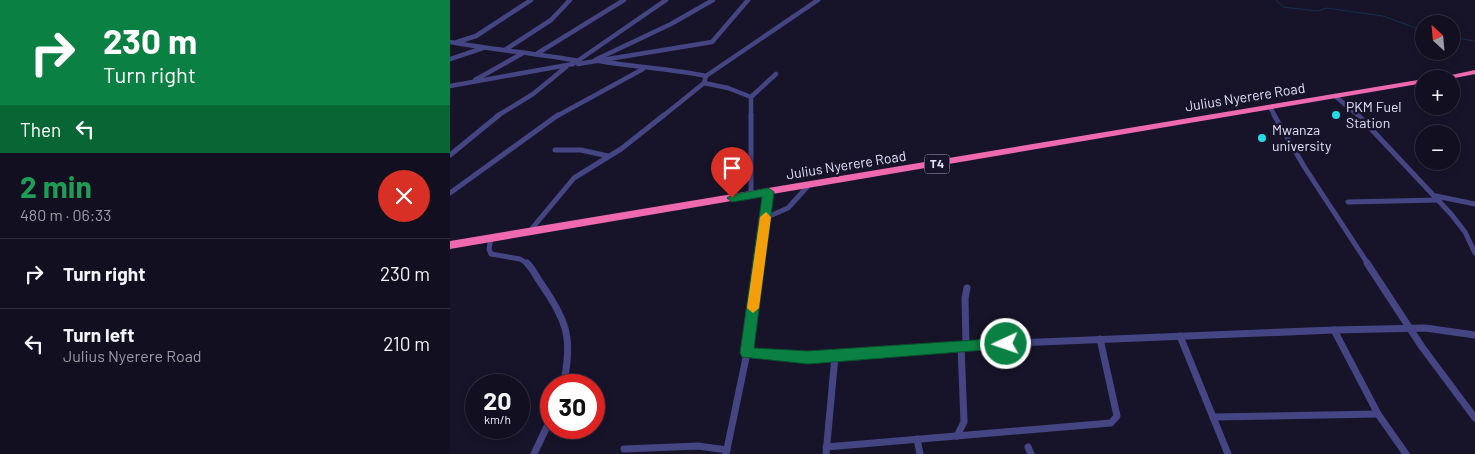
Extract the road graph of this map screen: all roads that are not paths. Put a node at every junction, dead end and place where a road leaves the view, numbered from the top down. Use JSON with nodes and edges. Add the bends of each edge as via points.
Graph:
{"nodes":[{"id":1,"x":531,"y":0,"type":"edge"},
{"id":2,"x":570,"y":0,"type":"edge"},
{"id":3,"x":624,"y":0,"type":"edge"},
{"id":4,"x":666,"y":0,"type":"edge"},
{"id":5,"x":713,"y":0,"type":"edge"},
{"id":6,"x":748,"y":0,"type":"edge"},
{"id":7,"x":818,"y":0,"type":"edge"},
{"id":8,"x":452,"y":42,"type":"edge"},
{"id":9,"x":483,"y":48,"type":"junction"},
{"id":10,"x":505,"y":50,"type":"junction"},
{"id":11,"x":525,"y":52,"type":"junction"},
{"id":12,"x":538,"y":53,"type":"junction"},
{"id":13,"x":450,"y":60,"type":"edge"},
{"id":14,"x":579,"y":61,"type":"junction"},
{"id":15,"x":599,"y":61,"type":"junction"},
{"id":16,"x":591,"y":62,"type":"junction"},
{"id":17,"x":570,"y":65,"type":"junction"},
{"id":18,"x":643,"y":69,"type":"junction"},
{"id":19,"x":1475,"y":72,"type":"edge"},
{"id":20,"x":776,"y":74,"type":"dead end"},
{"id":21,"x":1460,"y":75,"type":"edge"},
{"id":22,"x":706,"y":76,"type":"junction"},
{"id":23,"x":471,"y":82,"type":"junction"},
{"id":24,"x":704,"y":82,"type":"junction"},
{"id":25,"x":1415,"y":83,"type":"edge"},
{"id":26,"x":450,"y":86,"type":"edge"},
{"id":27,"x":1335,"y":96,"type":"junction"},
{"id":28,"x":751,"y":97,"type":"junction"},
{"id":29,"x":1270,"y":107,"type":"junction"},
{"id":30,"x":555,"y":150,"type":"dead end"},
{"id":31,"x":450,"y":155,"type":"edge"},
{"id":32,"x":608,"y":156,"type":"junction"},
{"id":33,"x":808,"y":186,"type":"junction"},
{"id":34,"x":768,"y":192,"type":"junction"},
{"id":35,"x":450,"y":193,"type":"edge"},
{"id":36,"x":751,"y":195,"type":"junction"},
{"id":37,"x":1437,"y":198,"type":"junction"},
{"id":38,"x":1348,"y":202,"type":"dead end"},
{"id":39,"x":1475,"y":204,"type":"edge"},
{"id":40,"x":766,"y":218,"type":"junction"},
{"id":41,"x":529,"y":232,"type":"junction"},
{"id":42,"x":491,"y":238,"type":"junction"},
{"id":43,"x":450,"y":245,"type":"edge"},
{"id":44,"x":1475,"y":253,"type":"edge"},
{"id":45,"x":967,"y":288,"type":"dead end"},
{"id":46,"x":1411,"y":328,"type":"junction"},
{"id":47,"x":1334,"y":330,"type":"junction"},
{"id":48,"x":1475,"y":335,"type":"edge"},
{"id":49,"x":1180,"y":336,"type":"junction"},
{"id":50,"x":1100,"y":339,"type":"junction"},
{"id":51,"x":963,"y":346,"type":"junction"},
{"id":52,"x":747,"y":353,"type":"junction"},
{"id":53,"x":835,"y":356,"type":"junction"},
{"id":54,"x":566,"y":374,"type":"edge"},
{"id":55,"x":1378,"y":414,"type":"junction"},
{"id":56,"x":1213,"y":418,"type":"junction"},
{"id":57,"x":1475,"y":418,"type":"edge"},
{"id":58,"x":957,"y":436,"type":"junction"},
{"id":59,"x":541,"y":439,"type":"edge"},
{"id":60,"x":918,"y":439,"type":"junction"},
{"id":61,"x":624,"y":449,"type":"dead end"},
{"id":62,"x":826,"y":451,"type":"edge"},
{"id":63,"x":726,"y":452,"type":"edge"},
{"id":64,"x":534,"y":454,"type":"edge"},
{"id":65,"x":920,"y":454,"type":"edge"},
{"id":66,"x":1228,"y":454,"type":"edge"},
{"id":67,"x":1406,"y":454,"type":"edge"}],
"edges":[{"from":1,"to":8,"type":"street","via":[[476,36]]},
{"from":2,"to":10,"type":"street","via":[[550,20]]},
{"from":3,"to":12,"type":"street"},
{"from":4,"to":14,"type":"street"},
{"from":5,"to":16,"type":"street"},
{"from":6,"to":15,"type":"street","via":[[712,42]]},
{"from":7,"to":22,"type":"street"},
{"from":8,"to":9,"type":"street"},
{"from":9,"to":10,"type":"street"},
{"from":9,"to":13,"type":"street"},
{"from":10,"to":11,"type":"street"},
{"from":11,"to":12,"type":"street"},
{"from":11,"to":23,"type":"street"},
{"from":12,"to":14,"type":"street"},
{"from":14,"to":17,"type":"street"},
{"from":15,"to":16,"type":"street"},
{"from":15,"to":18,"type":"street"},
{"from":16,"to":17,"type":"street"},
{"from":17,"to":23,"type":"street"},
{"from":17,"to":31,"type":"street","via":[[533,94],[490,120]]},
{"from":18,"to":22,"type":"street"},
{"from":18,"to":35,"type":"street","via":[[562,112]]},
{"from":19,"to":21,"type":"highway"},
{"from":20,"to":28,"type":"street"},
{"from":22,"to":24,"type":"street"},
{"from":23,"to":26,"type":"street"},
{"from":24,"to":28,"type":"street"},
{"from":24,"to":32,"type":"street"},
{"from":25,"to":27,"type":"highway","name":"Julius Nyerere Road","number":"T4"},
{"from":27,"to":29,"type":"highway","name":"Julius Nyerere Road","number":"T4"},
{"from":27,"to":37,"type":"street","via":[[1370,124]]},
{"from":28,"to":36,"type":"street"},
{"from":29,"to":33,"type":"highway","name":"Julius Nyerere Road","number":"T4"},
{"from":29,"to":46,"type":"street","via":[[1305,168]]},
{"from":30,"to":32,"type":"street","via":[[580,150]]},
{"from":32,"to":41,"type":"street","via":[[574,178]]},
{"from":33,"to":34,"type":"highway","name":"Julius Nyerere Road","number":"T4"},
{"from":33,"to":40,"type":"street","via":[[788,208]]},
{"from":34,"to":36,"type":"highway","name":"Julius Nyerere Road","number":"T4"},
{"from":34,"to":40,"type":"street"},
{"from":36,"to":41,"type":"highway","name":"Julius Nyerere Road","number":"T4"},
{"from":37,"to":38,"type":"street"},
{"from":37,"to":39,"type":"street"},
{"from":37,"to":44,"type":"street","via":[[1466,231]]},
{"from":40,"to":52,"type":"street"},
{"from":41,"to":42,"type":"highway","name":"Julius Nyerere Road","number":"T4"},
{"from":42,"to":43,"type":"highway","name":"Julius Nyerere Road","number":"T4"},
{"from":42,"to":54,"type":"street","via":[[490,254],[516,258],[529,264],[562,314],[570,340]]},
{"from":45,"to":51,"type":"street"},
{"from":46,"to":47,"type":"street"},
{"from":46,"to":48,"type":"street","via":[[1444,329]]},
{"from":46,"to":57,"type":"street"},
{"from":47,"to":49,"type":"street"},
{"from":47,"to":55,"type":"street"},
{"from":49,"to":50,"type":"street"},
{"from":49,"to":56,"type":"street"},
{"from":50,"to":51,"type":"street"},
{"from":50,"to":58,"type":"street","via":[[1116,410],[1115,420]]},
{"from":51,"to":53,"type":"street"},
{"from":51,"to":58,"type":"street","via":[[964,422]]},
{"from":52,"to":53,"type":"street","via":[[776,357]]},
{"from":52,"to":63,"type":"street"},
{"from":53,"to":62,"type":"street"},
{"from":55,"to":56,"type":"street"},
{"from":55,"to":67,"type":"street"},
{"from":56,"to":66,"type":"street"},
{"from":58,"to":60,"type":"street"},
{"from":59,"to":64,"type":"street"},
{"from":60,"to":62,"type":"street"},
{"from":60,"to":65,"type":"street"},
{"from":61,"to":63,"type":"street","via":[[698,446]]}]}
